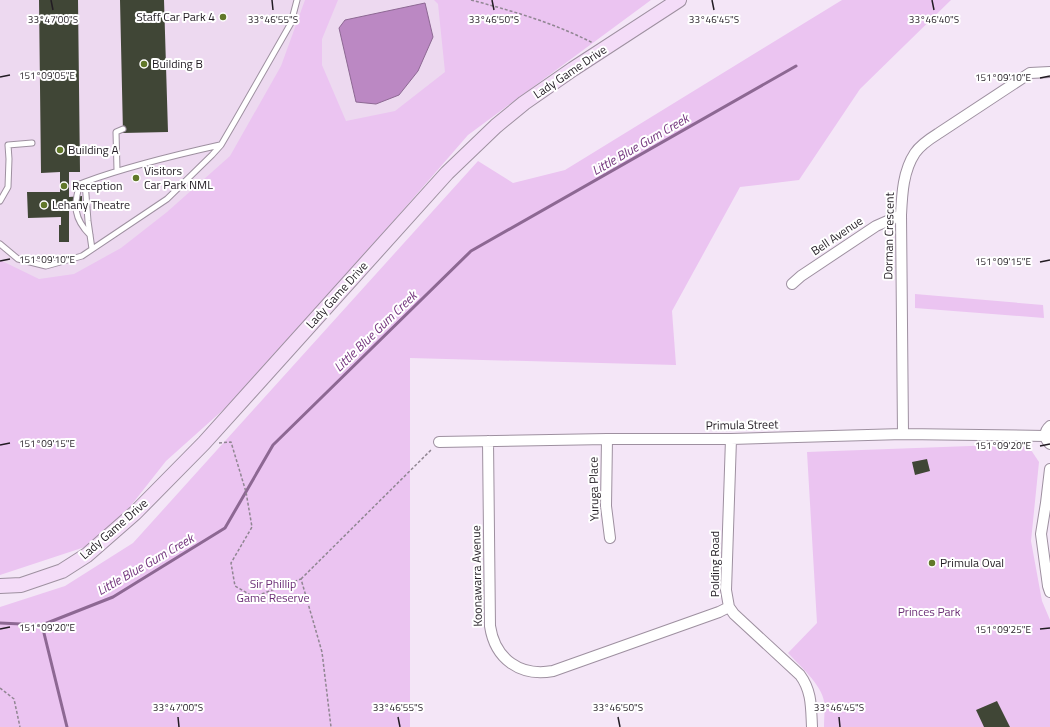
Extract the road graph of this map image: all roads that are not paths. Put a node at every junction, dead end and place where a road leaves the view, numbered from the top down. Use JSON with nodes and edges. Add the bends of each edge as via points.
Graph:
{"nodes":[{"id":1,"x":297,"y":0,"type":"edge"},
{"id":2,"x":679,"y":0,"type":"edge"},
{"id":3,"x":1050,"y":72,"type":"edge"},
{"id":4,"x":123,"y":129,"type":"dead end"},
{"id":5,"x":32,"y":143,"type":"dead end"},
{"id":6,"x":221,"y":145,"type":"junction"},
{"id":7,"x":117,"y":170,"type":"junction"},
{"id":8,"x":85,"y":182,"type":"junction"},
{"id":9,"x":0,"y":201,"type":"edge"},
{"id":10,"x":901,"y":216,"type":"junction"},
{"id":11,"x":90,"y":236,"type":"junction"},
{"id":12,"x":0,"y":244,"type":"edge"},
{"id":13,"x":92,"y":248,"type":"junction"},
{"id":14,"x":792,"y":284,"type":"dead end"},
{"id":15,"x":903,"y":434,"type":"junction"},
{"id":16,"x":1048,"y":435,"type":"edge"},
{"id":17,"x":607,"y":439,"type":"junction"},
{"id":18,"x":731,"y":439,"type":"junction"},
{"id":19,"x":488,"y":441,"type":"junction"},
{"id":20,"x":439,"y":442,"type":"road end"},
{"id":21,"x":1050,"y":469,"type":"edge"},
{"id":22,"x":610,"y":538,"type":"dead end"},
{"id":23,"x":0,"y":586,"type":"edge"},
{"id":24,"x":1050,"y":592,"type":"edge"},
{"id":25,"x":729,"y":608,"type":"junction"},
{"id":26,"x":812,"y":727,"type":"edge"}],
"edges":[{"from":1,"to":6,"type":"lane","via":[[291,23]]},
{"from":2,"to":23,"type":"main road","name":"Lady Game Drive","via":[[573,69],[496,126],[447,173],[204,443],[135,513],[87,555],[62,571],[21,585]]},
{"from":3,"to":10,"type":"street","name":"Dorman Crescent","via":[[1030,73],[935,136],[916,152],[903,185]]},
{"from":4,"to":7,"type":"lane","via":[[116,132]]},
{"from":5,"to":9,"type":"lane","via":[[8,145],[8,187]]},
{"from":6,"to":7,"type":"lane"},
{"from":6,"to":13,"type":"lane","via":[[167,199]]},
{"from":7,"to":8,"type":"lane"},
{"from":8,"to":11,"type":"lane"},
{"from":8,"to":11,"type":"lane","via":[[80,184],[76,210],[82,227]]},
{"from":10,"to":14,"type":"street","name":"Bell Avenue","via":[[876,226]]},
{"from":10,"to":15,"type":"street","name":"Dorman Crescent"},
{"from":11,"to":13,"type":"lane"},
{"from":12,"to":13,"type":"lane","via":[[18,259],[46,266],[82,256]]},
{"from":15,"to":16,"type":"street","name":"Primula Street"},
{"from":15,"to":18,"type":"street","name":"Primula Street"},
{"from":17,"to":18,"type":"street","name":"Primula Street"},
{"from":17,"to":19,"type":"street","name":"Primula Street"},
{"from":17,"to":22,"type":"street","name":"Yuruga Place","via":[[606,506]]},
{"from":18,"to":25,"type":"street","name":"Polding Road","via":[[726,590]]},
{"from":19,"to":20,"type":"street","name":"Primula Street"},
{"from":19,"to":25,"type":"street","name":"Koonawarra Avenue","via":[[490,626],[497,650],[507,661],[521,669],[545,673]]},
{"from":21,"to":24,"type":"street","via":[[1041,534]]},
{"from":25,"to":26,"type":"street","name":"Polding Road","via":[[807,684]]}]}
